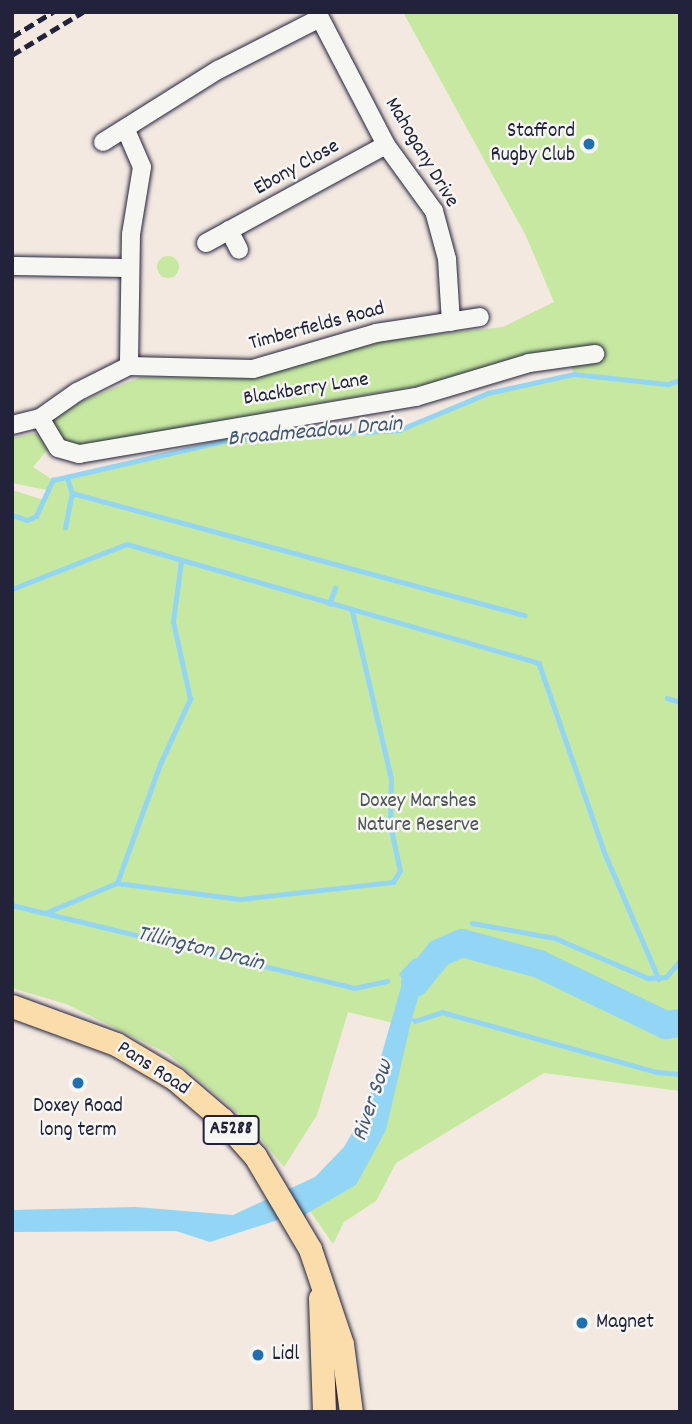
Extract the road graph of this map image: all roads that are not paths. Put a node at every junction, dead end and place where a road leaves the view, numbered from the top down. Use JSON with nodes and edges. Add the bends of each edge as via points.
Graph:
{"nodes":[{"id":1,"x":319,"y":15,"type":"edge"},
{"id":2,"x":126,"y":130,"type":"junction"},
{"id":3,"x":103,"y":142,"type":"dead end"},
{"id":4,"x":386,"y":145,"type":"junction"},
{"id":5,"x":229,"y":230,"type":"junction"},
{"id":6,"x":206,"y":243,"type":"dead end"},
{"id":7,"x":239,"y":250,"type":"dead end"},
{"id":8,"x":12,"y":266,"type":"edge"},
{"id":9,"x":130,"y":268,"type":"junction"},
{"id":10,"x":480,"y":317,"type":"dead end"},
{"id":11,"x":451,"y":321,"type":"junction"},
{"id":12,"x":595,"y":354,"type":"dead end"},
{"id":13,"x":129,"y":366,"type":"junction"},
{"id":14,"x":40,"y":418,"type":"junction"},
{"id":15,"x":12,"y":425,"type":"edge"},
{"id":16,"x":12,"y":1006,"type":"edge"},
{"id":17,"x":320,"y":1285,"type":"junction"},
{"id":18,"x":324,"y":1412,"type":"edge"},
{"id":19,"x":351,"y":1412,"type":"edge"}],
"edges":[{"from":1,"to":2,"type":"street","name":"Mahogany Drive","via":[[218,71]]},
{"from":1,"to":4,"type":"street","name":"Mahogany Drive"},
{"from":2,"to":3,"type":"street","name":"Mahogany Drive"},
{"from":2,"to":9,"type":"street","via":[[142,167]]},
{"from":4,"to":5,"type":"street","name":"Ebony Close"},
{"from":4,"to":11,"type":"street","name":"Mahogany Drive","via":[[434,211],[447,259]]},
{"from":5,"to":6,"type":"street","name":"Ebony Close"},
{"from":5,"to":7,"type":"street"},
{"from":8,"to":9,"type":"street"},
{"from":9,"to":13,"type":"street"},
{"from":10,"to":11,"type":"street","name":"Timberfields Road"},
{"from":11,"to":13,"type":"street","name":"Timberfields Road","via":[[376,333],[253,369]]},
{"from":12,"to":14,"type":"street","name":"Blackberry Lane","via":[[529,363],[416,397],[318,410],[79,454],[58,448]]},
{"from":13,"to":14,"type":"street","name":"Timberfields Road","via":[[96,381]]},
{"from":14,"to":15,"type":"street","name":"Timberfields Road"},
{"from":16,"to":17,"type":"main road","name":"Pans Road","number":"A5288","via":[[116,1044],[175,1079],[222,1119],[275,1185],[310,1249]]},
{"from":17,"to":18,"type":"main road","name":"Pans Road","number":"A5288"},
{"from":17,"to":19,"type":"main road","name":"Pans Road","number":"A5288","via":[[342,1345]]}]}
